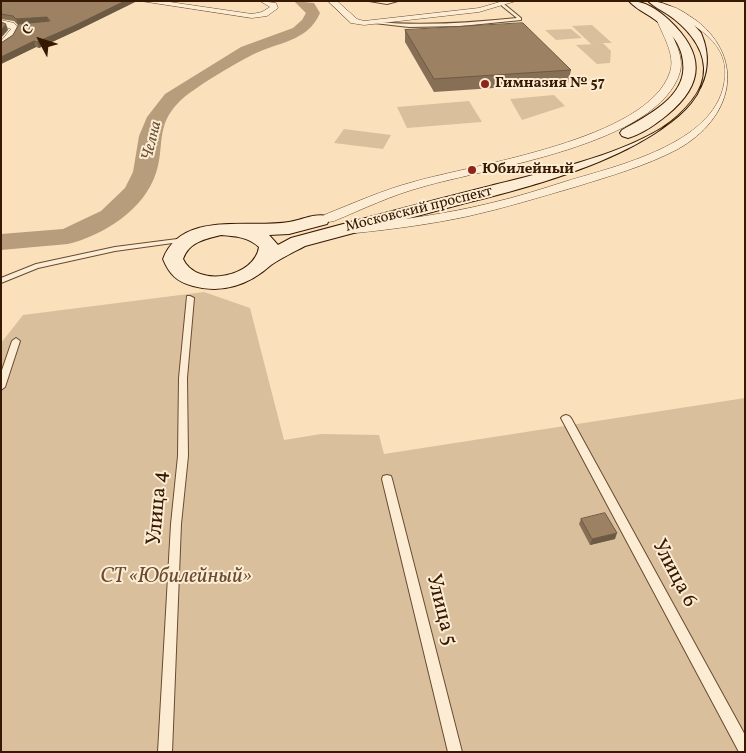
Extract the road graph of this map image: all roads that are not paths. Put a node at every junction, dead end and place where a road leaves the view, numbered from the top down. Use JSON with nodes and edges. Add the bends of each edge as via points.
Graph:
{"nodes":[{"id":1,"x":145,"y":1,"type":"edge"},
{"id":2,"x":264,"y":1,"type":"edge"},
{"id":3,"x":332,"y":1,"type":"edge"},
{"id":4,"x":371,"y":1,"type":"edge"},
{"id":5,"x":396,"y":1,"type":"edge"},
{"id":6,"x":512,"y":1,"type":"edge"},
{"id":7,"x":634,"y":1,"type":"edge"},
{"id":8,"x":503,"y":5,"type":"junction"},
{"id":9,"x":659,"y":8,"type":"edge"},
{"id":10,"x":1,"y":22,"type":"edge"},
{"id":11,"x":376,"y":23,"type":"junction"},
{"id":12,"x":1,"y":46,"type":"edge"},
{"id":13,"x":334,"y":224,"type":"junction"},
{"id":14,"x":240,"y":231,"type":"junction"},
{"id":15,"x":185,"y":240,"type":"junction"},
{"id":16,"x":264,"y":262,"type":"junction"},
{"id":17,"x":1,"y":281,"type":"edge"},
{"id":18,"x":190,"y":298,"type":"dead end"},
{"id":19,"x":16,"y":341,"type":"dead end"},
{"id":20,"x":1,"y":387,"type":"edge"},
{"id":21,"x":566,"y":418,"type":"dead end"},
{"id":22,"x":387,"y":479,"type":"dead end"},
{"id":23,"x":745,"y":749,"type":"edge"},
{"id":24,"x":165,"y":752,"type":"edge"},
{"id":25,"x":455,"y":752,"type":"edge"}],
"edges":[{"from":1,"to":2,"type":"street","via":[[252,16],[274,8],[273,4]]},
{"from":3,"to":11,"type":"street","via":[[354,21]]},
{"from":4,"to":5,"type":"lane"},
{"from":6,"to":8,"type":"street"},
{"from":7,"to":9,"type":"main road","name":"Московский проспект"},
{"from":8,"to":11,"type":"street"},
{"from":8,"to":11,"type":"lane","via":[[520,19],[461,25]]},
{"from":9,"to":13,"type":"street","via":[[676,60],[675,73],[650,106],[630,120],[572,145],[386,195]]},
{"from":9,"to":13,"type":"main road","name":"Московский проспект","via":[[685,22],[705,46],[711,62],[712,77],[706,92],[693,110],[671,128],[642,144],[554,175]]},
{"from":10,"to":12,"type":"street","via":[[18,26]]},
{"from":13,"to":14,"type":"main road","name":"Московский проспект"},
{"from":13,"to":16,"type":"main road","name":"Московский проспект"},
{"from":14,"to":15,"type":"main road","name":"Московский проспект","via":[[220,229]]},
{"from":14,"to":16,"type":"main road","name":"Московский проспект","via":[[259,236],[269,246],[269,255]]},
{"from":15,"to":16,"type":"main road","name":"Московский проспект","via":[[172,253],[172,260],[181,274],[192,281],[235,280]]},
{"from":15,"to":17,"type":"lane","via":[[116,249],[36,266]]},
{"from":18,"to":24,"type":"lane","name":"Улица 4","via":[[183,378],[183,456],[176,524]]},
{"from":19,"to":20,"type":"lane"},
{"from":21,"to":23,"type":"lane","name":"Улица 6"},
{"from":22,"to":25,"type":"lane","name":"Улица 5"}]}
